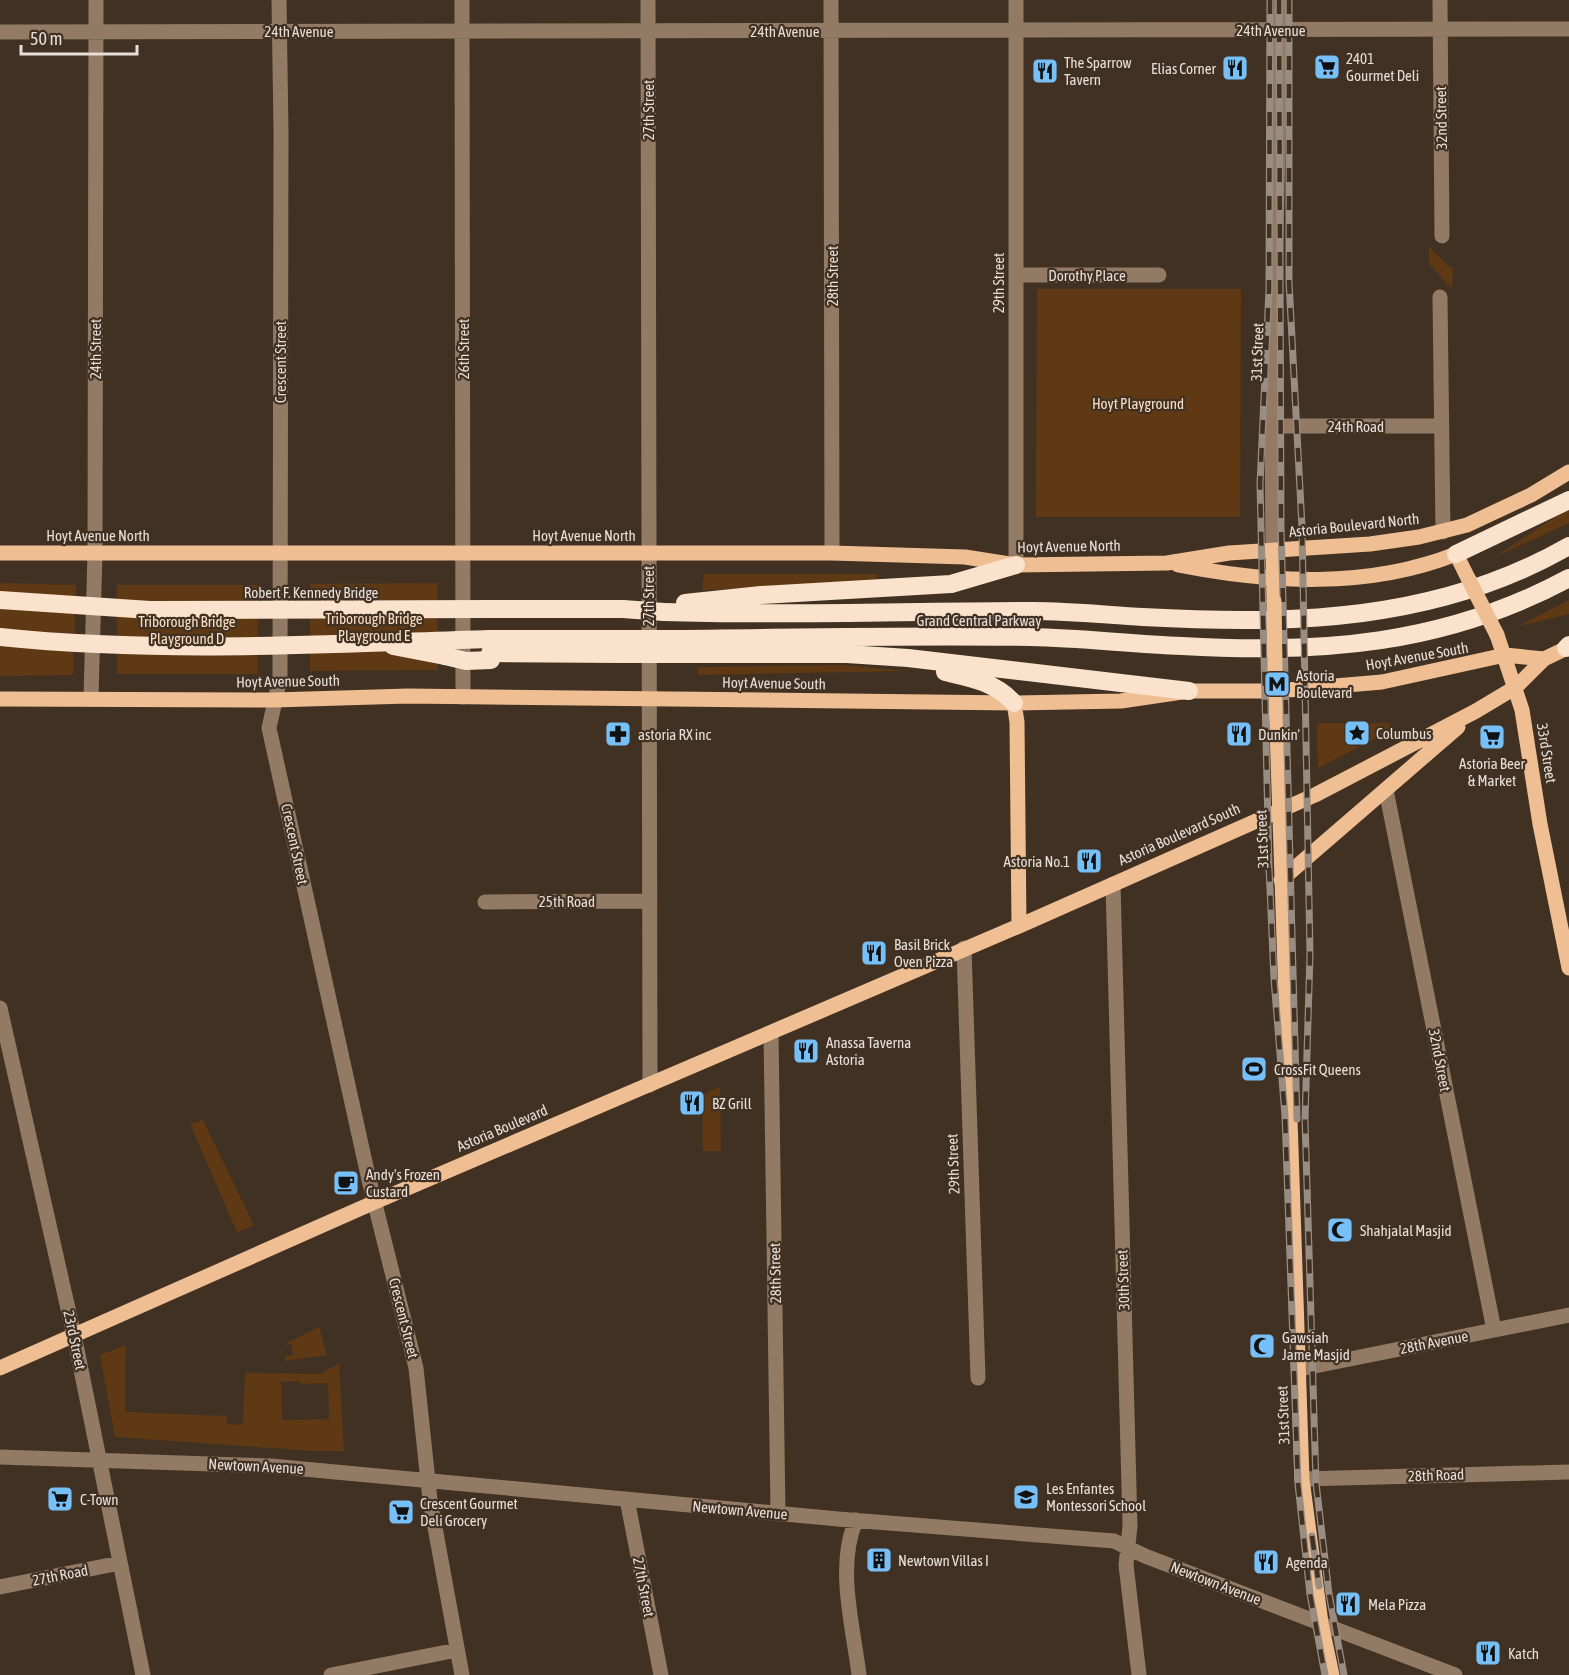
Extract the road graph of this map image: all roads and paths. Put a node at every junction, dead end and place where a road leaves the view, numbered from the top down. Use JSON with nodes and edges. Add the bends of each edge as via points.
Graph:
{"nodes":[{"id":1,"x":96,"y":0,"type":"edge"},
{"id":2,"x":279,"y":0,"type":"edge"},
{"id":3,"x":462,"y":0,"type":"edge"},
{"id":4,"x":648,"y":0,"type":"edge"},
{"id":5,"x":831,"y":0,"type":"edge"},
{"id":6,"x":1016,"y":0,"type":"edge"},
{"id":7,"x":1281,"y":0,"type":"edge"},
{"id":8,"x":1440,"y":0,"type":"edge"},
{"id":9,"x":1440,"y":29,"type":"junction"},
{"id":10,"x":1569,"y":29,"type":"edge"},
{"id":11,"x":1016,"y":30,"type":"junction"},
{"id":12,"x":1281,"y":30,"type":"junction"},
{"id":13,"x":462,"y":31,"type":"junction"},
{"id":14,"x":648,"y":31,"type":"junction"},
{"id":15,"x":831,"y":31,"type":"junction"},
{"id":16,"x":0,"y":32,"type":"edge"},
{"id":17,"x":96,"y":32,"type":"junction"},
{"id":18,"x":279,"y":32,"type":"junction"},
{"id":19,"x":1442,"y":236,"type":"dead end"},
{"id":20,"x":1016,"y":275,"type":"junction"},
{"id":21,"x":1158,"y":275,"type":"dead end"},
{"id":22,"x":1440,"y":297,"type":"dead end"},
{"id":23,"x":1272,"y":426,"type":"junction"},
{"id":24,"x":1440,"y":426,"type":"junction"},
{"id":25,"x":1569,"y":472,"type":"edge"},
{"id":26,"x":1569,"y":500,"type":"edge"},
{"id":27,"x":1443,"y":532,"type":"junction"},
{"id":28,"x":1569,"y":546,"type":"edge"},
{"id":29,"x":1273,"y":551,"type":"junction"},
{"id":30,"x":0,"y":553,"type":"edge"},
{"id":31,"x":94,"y":553,"type":"junction"},
{"id":32,"x":280,"y":553,"type":"junction"},
{"id":33,"x":464,"y":553,"type":"junction"},
{"id":34,"x":648,"y":553,"type":"junction"},
{"id":35,"x":832,"y":553,"type":"junction"},
{"id":36,"x":1456,"y":554,"type":"junction"},
{"id":37,"x":1167,"y":563,"type":"junction"},
{"id":38,"x":1016,"y":565,"type":"junction"},
{"id":39,"x":1274,"y":578,"type":"junction"},
{"id":40,"x":1569,"y":578,"type":"edge"},
{"id":41,"x":0,"y":600,"type":"edge"},
{"id":42,"x":663,"y":608,"type":"junction"},
{"id":43,"x":622,"y":609,"type":"joint"},
{"id":44,"x":0,"y":637,"type":"edge"},
{"id":45,"x":376,"y":642,"type":"junction"},
{"id":46,"x":1568,"y":647,"type":"edge"},
{"id":47,"x":490,"y":651,"type":"junction"},
{"id":48,"x":668,"y":652,"type":"junction"},
{"id":49,"x":1505,"y":656,"type":"junction"},
{"id":50,"x":1544,"y":659,"type":"junction"},
{"id":51,"x":1516,"y":687,"type":"junction"},
{"id":52,"x":1189,"y":691,"type":"junction"},
{"id":53,"x":1276,"y":691,"type":"junction"},
{"id":54,"x":91,"y":697,"type":"junction"},
{"id":55,"x":463,"y":697,"type":"junction"},
{"id":56,"x":0,"y":699,"type":"edge"},
{"id":57,"x":648,"y":699,"type":"junction"},
{"id":58,"x":274,"y":700,"type":"junction"},
{"id":59,"x":1014,"y":703,"type":"junction"},
{"id":60,"x":1476,"y":711,"type":"junction"},
{"id":61,"x":1386,"y":790,"type":"junction"},
{"id":62,"x":1279,"y":809,"type":"junction"},
{"id":63,"x":1281,"y":880,"type":"junction"},
{"id":64,"x":1113,"y":884,"type":"junction"},
{"id":65,"x":649,"y":901,"type":"junction"},
{"id":66,"x":485,"y":902,"type":"dead end"},
{"id":67,"x":1019,"y":926,"type":"junction"},
{"id":68,"x":964,"y":948,"type":"junction"},
{"id":69,"x":1569,"y":968,"type":"edge"},
{"id":70,"x":0,"y":1008,"type":"edge"},
{"id":71,"x":771,"y":1033,"type":"junction"},
{"id":72,"x":650,"y":1084,"type":"junction"},
{"id":73,"x":375,"y":1202,"type":"junction"},
{"id":74,"x":1569,"y":1315,"type":"edge"},
{"id":75,"x":1494,"y":1330,"type":"junction"},
{"id":76,"x":74,"y":1335,"type":"junction"},
{"id":77,"x":0,"y":1368,"type":"edge"},
{"id":78,"x":1300,"y":1370,"type":"junction"},
{"id":79,"x":978,"y":1378,"type":"dead end"},
{"id":80,"x":0,"y":1457,"type":"edge"},
{"id":81,"x":100,"y":1460,"type":"junction"},
{"id":82,"x":1569,"y":1472,"type":"edge"},
{"id":83,"x":1302,"y":1479,"type":"junction"},
{"id":84,"x":427,"y":1480,"type":"junction"},
{"id":85,"x":627,"y":1499,"type":"junction"},
{"id":86,"x":778,"y":1514,"type":"junction"},
{"id":87,"x":856,"y":1520,"type":"junction"},
{"id":88,"x":1129,"y":1547,"type":"junction"},
{"id":89,"x":120,"y":1563,"type":"junction"},
{"id":90,"x":0,"y":1587,"type":"edge"},
{"id":91,"x":1321,"y":1623,"type":"junction"},
{"id":92,"x":457,"y":1650,"type":"junction"},
{"id":93,"x":143,"y":1675,"type":"edge"},
{"id":94,"x":331,"y":1675,"type":"edge"},
{"id":95,"x":462,"y":1675,"type":"edge"},
{"id":96,"x":661,"y":1675,"type":"edge"},
{"id":97,"x":859,"y":1675,"type":"edge"},
{"id":98,"x":1139,"y":1675,"type":"edge"},
{"id":99,"x":1332,"y":1675,"type":"edge"},
{"id":100,"x":1455,"y":1675,"type":"edge"}],
"edges":[{"from":1,"to":17,"type":"street","name":"24th Street"},
{"from":2,"to":18,"type":"street","name":"Crescent Street"},
{"from":3,"to":13,"type":"street","name":"26th Street"},
{"from":4,"to":14,"type":"street","name":"27th Street"},
{"from":5,"to":15,"type":"street","name":"28th Street"},
{"from":6,"to":11,"type":"street","name":"29th Street"},
{"from":7,"to":12,"type":"street","name":"31st Street"},
{"from":8,"to":9,"type":"street","name":"32nd Street"},
{"from":9,"to":10,"type":"street","name":"24th Avenue"},
{"from":9,"to":12,"type":"street","name":"24th Avenue"},
{"from":9,"to":19,"type":"street","name":"32nd Street"},
{"from":11,"to":12,"type":"street","name":"24th Avenue"},
{"from":11,"to":15,"type":"street","name":"24th Avenue"},
{"from":11,"to":20,"type":"street","name":"29th Street"},
{"from":12,"to":23,"type":"street","name":"31st Street"},
{"from":13,"to":14,"type":"street","name":"24th Avenue"},
{"from":13,"to":18,"type":"street","name":"24th Avenue"},
{"from":13,"to":33,"type":"street","name":"26th Street"},
{"from":14,"to":15,"type":"street","name":"24th Avenue"},
{"from":14,"to":34,"type":"street","name":"27th Street"},
{"from":15,"to":35,"type":"street","name":"28th Street"},
{"from":16,"to":17,"type":"street","name":"24th Avenue"},
{"from":17,"to":18,"type":"street","name":"24th Avenue"},
{"from":17,"to":31,"type":"street","name":"24th Street"},
{"from":18,"to":32,"type":"street","name":"Crescent Street"},
{"from":20,"to":21,"type":"street","name":"Dorothy Place"},
{"from":20,"to":38,"type":"street","name":"29th Street"},
{"from":22,"to":24,"type":"street"},
{"from":23,"to":24,"type":"street","name":"24th Road"},
{"from":23,"to":29,"type":"street","name":"31st Street"},
{"from":24,"to":27,"type":"street"},
{"from":25,"to":27,"type":"main road","name":"Astoria Boulevard North","via":[[1531,495]]},
{"from":26,"to":36,"type":"highway"},
{"from":27,"to":29,"type":"main road","name":"Astoria Boulevard North","via":[[1370,544]]},
{"from":28,"to":42,"type":"highway","name":"Grand Central Parkway","via":[[1514,574],[1434,602],[1338,616],[1212,620],[1035,611],[733,614]]},
{"from":29,"to":37,"type":"main road","name":"Hoyt Avenue North"},
{"from":29,"to":39,"type":"main road","name":"31st Street"},
{"from":30,"to":31,"type":"main road","name":"Hoyt Avenue North"},
{"from":31,"to":32,"type":"main road","name":"Hoyt Avenue North"},
{"from":31,"to":54,"type":"street","name":"24th Street"},
{"from":32,"to":33,"type":"main road","name":"Hoyt Avenue North"},
{"from":32,"to":58,"type":"street","name":"Crescent Street","via":[[280,678]]},
{"from":33,"to":34,"type":"main road","name":"Hoyt Avenue North"},
{"from":33,"to":55,"type":"street","name":"26th Street"},
{"from":34,"to":35,"type":"main road","name":"Hoyt Avenue North"},
{"from":34,"to":57,"type":"street","name":"27th Street"},
{"from":35,"to":38,"type":"main road","name":"Hoyt Avenue North","via":[[965,557]]},
{"from":36,"to":39,"type":"main road","via":[[1414,569],[1383,574]]},
{"from":36,"to":49,"type":"main road","name":"33rd Street","bridge":true},
{"from":37,"to":38,"type":"main road","name":"Hoyt Avenue North"},
{"from":37,"to":39,"type":"main road","name":"Hoyt Avenue North","via":[[1229,575]]},
{"from":38,"to":42,"type":"highway","via":[[951,584],[761,595]]},
{"from":39,"to":53,"type":"main road","name":"31st Street","bridge":true},
{"from":40,"to":48,"type":"highway","name":"Grand Central Parkway","via":[[1528,599],[1464,623],[1407,637],[1349,645],[1228,648],[991,637]]},
{"from":41,"to":43,"type":"highway","name":"Robert F. Kennedy Bridge","bridge":true,"via":[[150,610]]},
{"from":42,"to":43,"type":"highway","name":"Grand Central Parkway","bridge":true},
{"from":44,"to":45,"type":"highway","bridge":true,"via":[[150,647]]},
{"from":45,"to":47,"type":"highway","name":"Grand Central Parkway","bridge":true},
{"from":45,"to":47,"type":"highway","bridge":true,"via":[[466,661]]},
{"from":46,"to":50,"type":"main road","name":"Astoria Boulevard South"},
{"from":47,"to":48,"type":"highway","name":"Grand Central Parkway","bridge":true},
{"from":48,"to":52,"type":"highway","via":[[908,658]]},
{"from":48,"to":59,"type":"highway","via":[[913,667],[986,682]]},
{"from":49,"to":50,"type":"main road","name":"Hoyt Avenue South"},
{"from":49,"to":51,"type":"main road","name":"33rd Street"},
{"from":49,"to":53,"type":"main road","name":"Hoyt Avenue South","via":[[1398,681]]},
{"from":50,"to":51,"type":"main road","name":"Astoria Boulevard South"},
{"from":51,"to":60,"type":"main road","name":"Astoria Boulevard South"},
{"from":51,"to":69,"type":"main road","name":"33rd Street"},
{"from":52,"to":53,"type":"main road","name":"Hoyt Avenue South"},
{"from":52,"to":59,"type":"main road","name":"Hoyt Avenue South","via":[[1121,701]]},
{"from":53,"to":62,"type":"main road","name":"31st Street"},
{"from":54,"to":56,"type":"main road","name":"Hoyt Avenue South"},
{"from":54,"to":58,"type":"main road","name":"Hoyt Avenue South"},
{"from":55,"to":57,"type":"main road","name":"Hoyt Avenue South"},
{"from":55,"to":58,"type":"main road","name":"Hoyt Avenue South"},
{"from":57,"to":59,"type":"main road","name":"Hoyt Avenue South"},
{"from":57,"to":65,"type":"street","name":"27th Street"},
{"from":58,"to":73,"type":"street","name":"Crescent Street","via":[[269,728]]},
{"from":59,"to":67,"type":"main road"},
{"from":60,"to":61,"type":"main road"},
{"from":60,"to":62,"type":"main road","name":"Astoria Boulevard South","via":[[1315,795]]},
{"from":61,"to":63,"type":"main road"},
{"from":61,"to":75,"type":"street","name":"32nd Street"},
{"from":62,"to":63,"type":"main road","name":"31st Street"},
{"from":62,"to":64,"type":"main road","name":"Astoria Boulevard South"},
{"from":63,"to":78,"type":"main road","name":"31st Street"},
{"from":64,"to":67,"type":"main road","name":"Astoria Boulevard South"},
{"from":64,"to":88,"type":"street","name":"30th Street"},
{"from":65,"to":66,"type":"street","name":"25th Road"},
{"from":65,"to":72,"type":"street","name":"27th Street"},
{"from":67,"to":68,"type":"main road","name":"Astoria Boulevard"},
{"from":68,"to":71,"type":"main road","name":"Astoria Boulevard"},
{"from":68,"to":79,"type":"street","name":"29th Street"},
{"from":70,"to":76,"type":"street","name":"23rd Street"},
{"from":71,"to":72,"type":"main road","name":"Astoria Boulevard"},
{"from":71,"to":86,"type":"street","name":"28th Street"},
{"from":72,"to":73,"type":"main road","name":"Astoria Boulevard"},
{"from":73,"to":76,"type":"main road","name":"Astoria Boulevard"},
{"from":73,"to":84,"type":"street","name":"Crescent Street","via":[[416,1368]]},
{"from":74,"to":75,"type":"street","name":"28th Avenue"},
{"from":75,"to":78,"type":"street","name":"28th Avenue"},
{"from":76,"to":77,"type":"main road","name":"Astoria Boulevard"},
{"from":76,"to":81,"type":"street","name":"23rd Street"},
{"from":78,"to":83,"type":"main road","name":"31st Street"},
{"from":80,"to":81,"type":"street","name":"Newtown Avenue"},
{"from":81,"to":84,"type":"street","name":"Newtown Avenue","via":[[271,1466]]},
{"from":81,"to":89,"type":"street","name":"23rd Street"},
{"from":82,"to":83,"type":"street","name":"28th Road"},
{"from":83,"to":91,"type":"main road","name":"31st Street"},
{"from":84,"to":85,"type":"street","name":"Newtown Avenue"},
{"from":84,"to":92,"type":"street","name":"Crescent Street"},
{"from":85,"to":86,"type":"street","name":"Newtown Avenue"},
{"from":85,"to":96,"type":"street","name":"27th Street"},
{"from":86,"to":87,"type":"street","name":"Newtown Avenue"},
{"from":87,"to":88,"type":"street","name":"Newtown Avenue","via":[[1114,1541]]},
{"from":87,"to":97,"type":"street","via":[[848,1540],[846,1567]]},
{"from":88,"to":91,"type":"street","name":"Newtown Avenue"},
{"from":88,"to":98,"type":"street","name":"30th Street","via":[[1126,1565]]},
{"from":89,"to":90,"type":"street","name":"27th Road"},
{"from":89,"to":93,"type":"street","name":"23rd Street"},
{"from":91,"to":99,"type":"main road","name":"31st Street"},
{"from":91,"to":100,"type":"street","name":"Newtown Avenue"},
{"from":92,"to":94,"type":"street"},
{"from":92,"to":95,"type":"street","name":"Crescent Street"}]}
